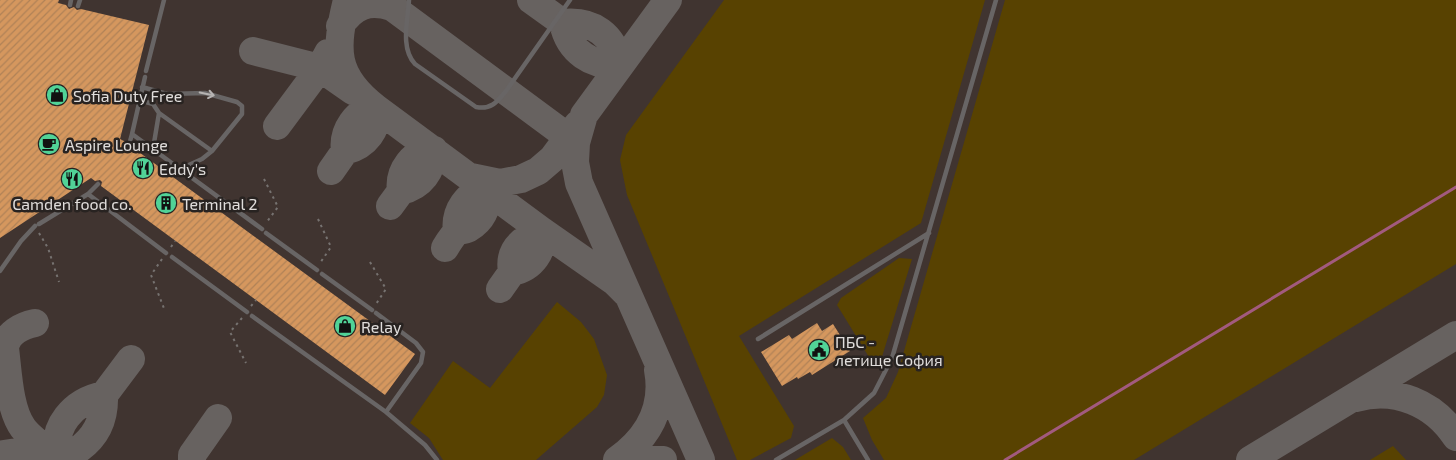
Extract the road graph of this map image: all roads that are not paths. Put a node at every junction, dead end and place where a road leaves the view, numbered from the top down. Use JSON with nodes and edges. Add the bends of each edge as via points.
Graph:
{"nodes":[{"id":1,"x":80,"y":0,"type":"edge"},
{"id":2,"x":164,"y":0,"type":"edge"},
{"id":3,"x":409,"y":0,"type":"edge"},
{"id":4,"x":570,"y":0,"type":"edge"},
{"id":5,"x":996,"y":0,"type":"edge"},
{"id":6,"x":78,"y":6,"type":"dead end"},
{"id":7,"x":142,"y":87,"type":"junction"},
{"id":8,"x":139,"y":100,"type":"junction"},
{"id":9,"x":159,"y":113,"type":"junction"},
{"id":10,"x":132,"y":134,"type":"junction"},
{"id":11,"x":129,"y":145,"type":"dead end"},
{"id":12,"x":153,"y":149,"type":"junction"},
{"id":13,"x":212,"y":151,"type":"junction"},
{"id":14,"x":180,"y":169,"type":"junction"},
{"id":15,"x":98,"y":184,"type":"dead end"},
{"id":16,"x":88,"y":194,"type":"junction"},
{"id":17,"x":261,"y":229,"type":"road end"},
{"id":18,"x":266,"y":233,"type":"dead end"},
{"id":19,"x":929,"y":233,"type":"junction"},
{"id":20,"x":166,"y":254,"type":"road end"},
{"id":21,"x":172,"y":257,"type":"dead end"},
{"id":22,"x":0,"y":260,"type":"edge"},
{"id":23,"x":5,"y":264,"type":"junction"},
{"id":24,"x":0,"y":271,"type":"edge"},
{"id":25,"x":758,"y":339,"type":"dead end"},
{"id":26,"x":386,"y":412,"type":"junction"},
{"id":27,"x":844,"y":420,"type":"junction"},
{"id":28,"x":437,"y":460,"type":"edge"},
{"id":29,"x":776,"y":460,"type":"edge"},
{"id":30,"x":868,"y":460,"type":"edge"}],
"edges":[{"from":1,"to":6,"type":"lane"},
{"from":2,"to":7,"type":"lane"},
{"from":3,"to":4,"type":"lane","via":[[406,47],[410,59],[476,107],[483,108],[497,103]]},
{"from":5,"to":19,"type":"lane"},
{"from":7,"to":8,"type":"lane"},
{"from":7,"to":13,"type":"lane","one_way":true,"via":[[168,94],[205,93],[240,104],[242,114]]},
{"from":8,"to":9,"type":"lane","via":[[153,104]]},
{"from":8,"to":10,"type":"lane"},
{"from":9,"to":12,"type":"lane"},
{"from":9,"to":13,"type":"lane"},
{"from":10,"to":11,"type":"lane"},
{"from":10,"to":12,"type":"lane"},
{"from":12,"to":14,"type":"lane"},
{"from":13,"to":14,"type":"lane"},
{"from":14,"to":17,"type":"lane"},
{"from":15,"to":16,"type":"lane"},
{"from":16,"to":20,"type":"lane"},
{"from":16,"to":23,"type":"lane","via":[[37,225]]},
{"from":18,"to":26,"type":"lane","via":[[416,343],[422,352],[421,363]]},
{"from":19,"to":25,"type":"lane"},
{"from":19,"to":27,"type":"lane","via":[[892,358],[874,393]]},
{"from":21,"to":26,"type":"lane"},
{"from":22,"to":23,"type":"lane"},
{"from":23,"to":24,"type":"lane"},
{"from":26,"to":28,"type":"lane","via":[[425,445]]},
{"from":27,"to":29,"type":"lane"},
{"from":27,"to":30,"type":"lane"}]}
